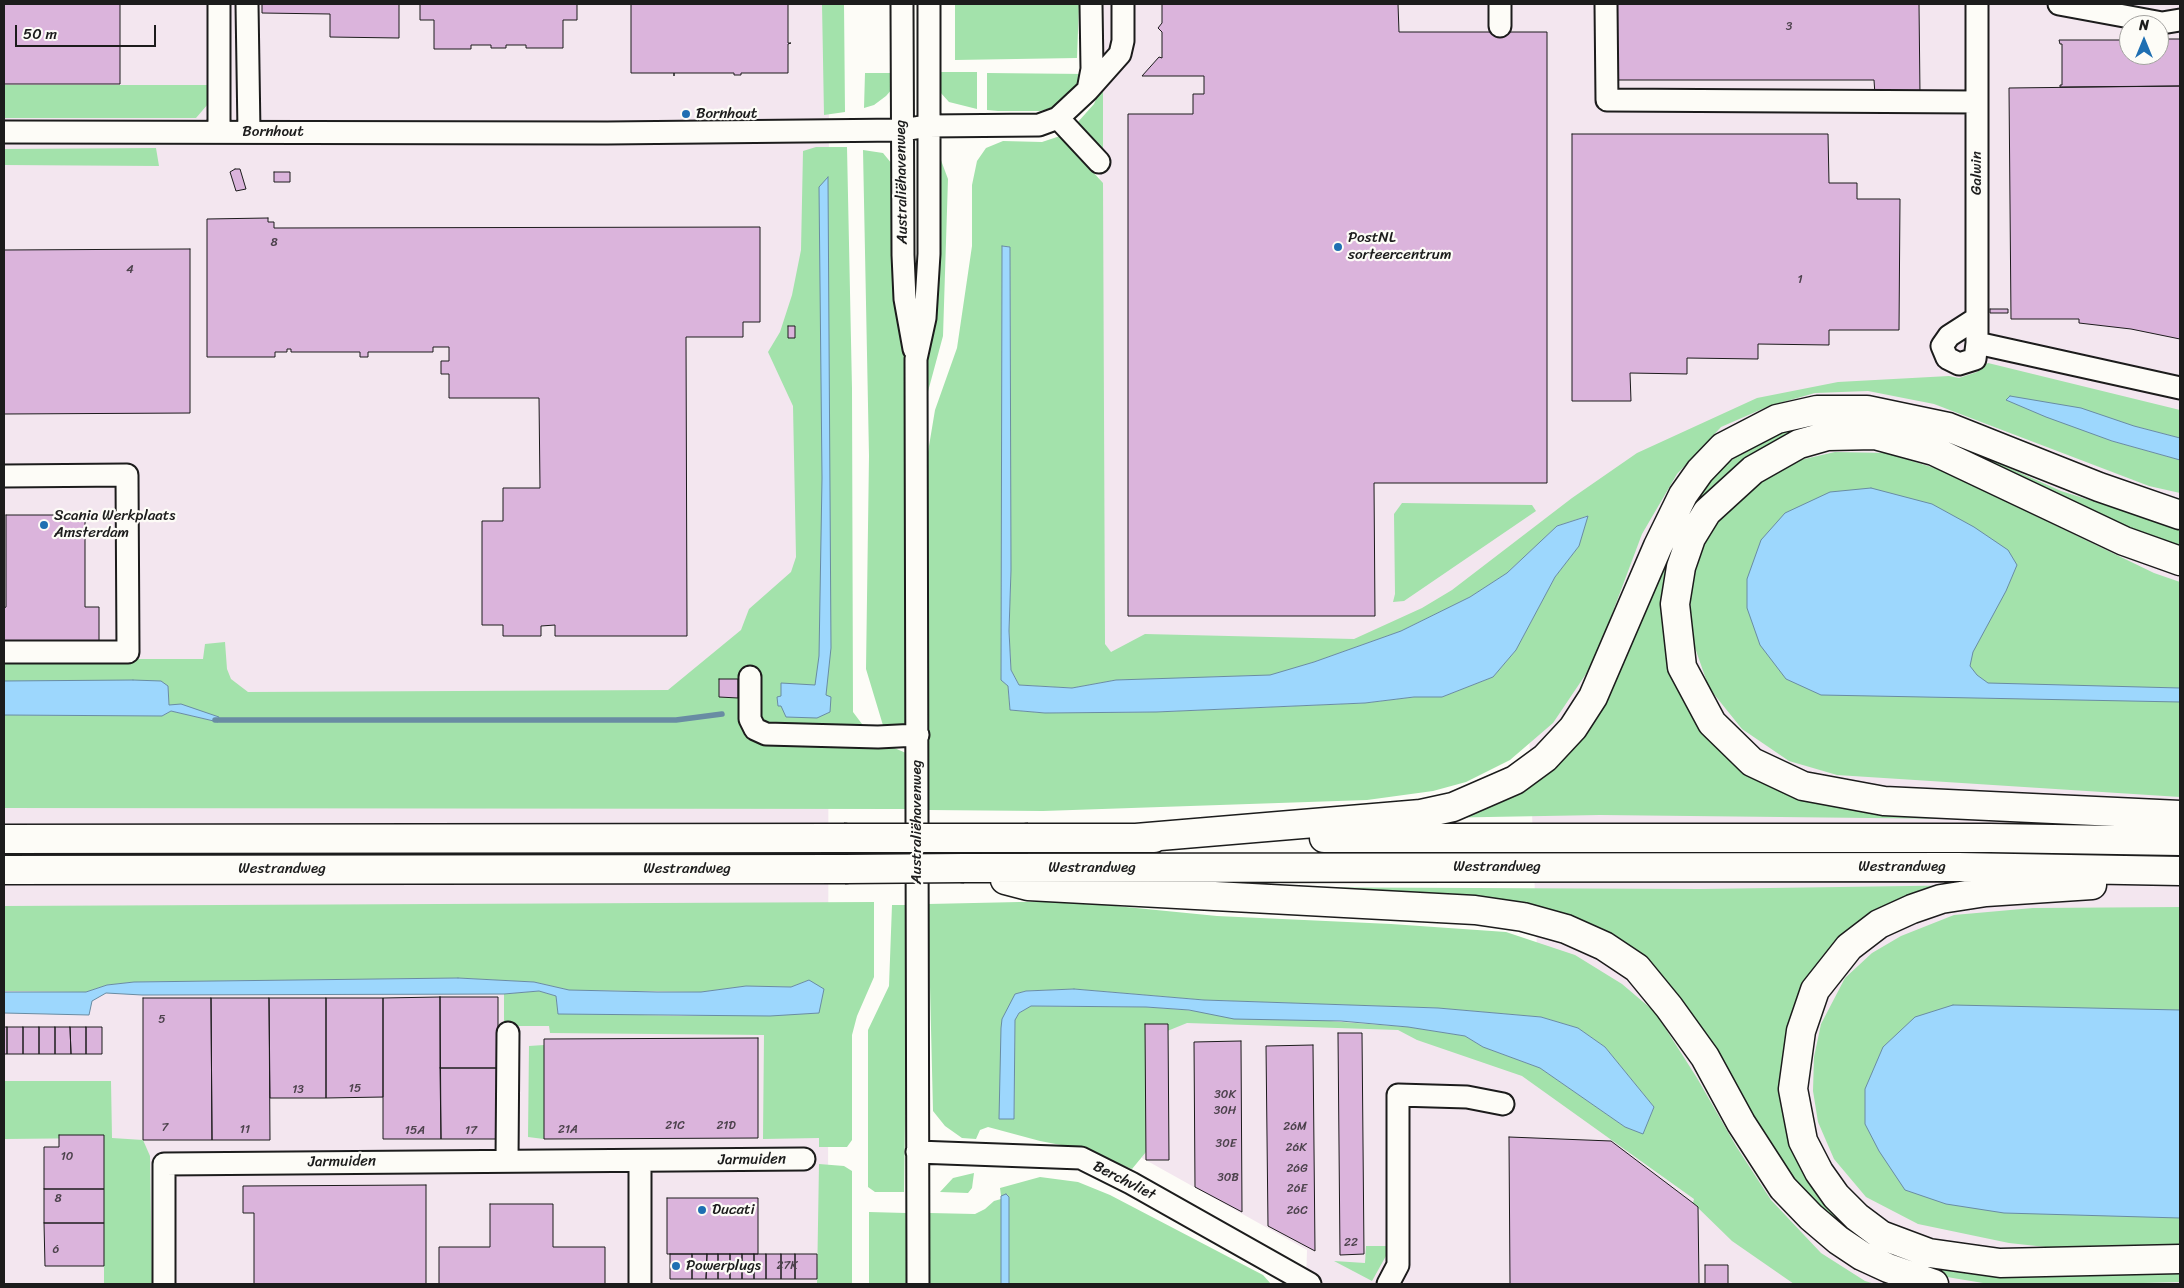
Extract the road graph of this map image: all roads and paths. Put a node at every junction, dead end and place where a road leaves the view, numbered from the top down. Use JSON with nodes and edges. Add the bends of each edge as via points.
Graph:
{"nodes":[{"id":1,"x":219,"y":4,"type":"edge"},
{"id":2,"x":247,"y":4,"type":"edge"},
{"id":3,"x":902,"y":4,"type":"edge"},
{"id":4,"x":928,"y":4,"type":"edge"},
{"id":5,"x":1091,"y":4,"type":"edge"},
{"id":6,"x":1123,"y":4,"type":"edge"},
{"id":7,"x":1500,"y":4,"type":"edge"},
{"id":8,"x":1606,"y":4,"type":"edge"},
{"id":9,"x":1977,"y":4,"type":"edge"},
{"id":10,"x":2058,"y":4,"type":"edge"},
{"id":11,"x":2114,"y":9,"type":"edge"},
{"id":12,"x":2180,"y":20,"type":"edge"},
{"id":13,"x":1500,"y":26,"type":"dead end"},
{"id":14,"x":1088,"y":90,"type":"junction"},
{"id":15,"x":1977,"y":102,"type":"junction"},
{"id":16,"x":1058,"y":118,"type":"junction"},
{"id":17,"x":928,"y":126,"type":"junction"},
{"id":18,"x":902,"y":130,"type":"junction"},
{"id":19,"x":219,"y":131,"type":"junction"},
{"id":20,"x":4,"y":132,"type":"edge"},
{"id":21,"x":249,"y":132,"type":"junction"},
{"id":22,"x":1099,"y":162,"type":"dead end"},
{"id":23,"x":1977,"y":318,"type":"junction"},
{"id":24,"x":1977,"y":343,"type":"junction"},
{"id":25,"x":916,"y":360,"type":"junction"},
{"id":26,"x":2180,"y":388,"type":"edge"},
{"id":27,"x":4,"y":476,"type":"edge"},
{"id":28,"x":2180,"y":515,"type":"edge"},
{"id":29,"x":2180,"y":561,"type":"edge"},
{"id":30,"x":4,"y":652,"type":"edge"},
{"id":31,"x":750,"y":677,"type":"dead end"},
{"id":32,"x":918,"y":735,"type":"junction"},
{"id":33,"x":2180,"y":815,"type":"edge"},
{"id":34,"x":1136,"y":838,"type":"junction"},
{"id":35,"x":4,"y":839,"type":"edge"},
{"id":36,"x":2180,"y":841,"type":"edge"},
{"id":37,"x":4,"y":870,"type":"edge"},
{"id":38,"x":2180,"y":871,"type":"edge"},
{"id":39,"x":1028,"y":877,"type":"junction"},
{"id":40,"x":2180,"y":879,"type":"edge"},
{"id":41,"x":508,"y":1033,"type":"dead end"},
{"id":42,"x":1503,"y":1104,"type":"dead end"},
{"id":43,"x":918,"y":1152,"type":"junction"},
{"id":44,"x":804,"y":1159,"type":"dead end"},
{"id":45,"x":507,"y":1161,"type":"junction"},
{"id":46,"x":640,"y":1161,"type":"junction"},
{"id":47,"x":2180,"y":1259,"type":"edge"},
{"id":48,"x":1302,"y":1282,"type":"edge"},
{"id":49,"x":164,"y":1284,"type":"edge"},
{"id":50,"x":640,"y":1284,"type":"edge"},
{"id":51,"x":918,"y":1284,"type":"edge"},
{"id":52,"x":1388,"y":1284,"type":"edge"},
{"id":53,"x":1934,"y":1284,"type":"edge"}],
"edges":[{"from":1,"to":19,"type":"street"},
{"from":2,"to":21,"type":"street"},
{"from":3,"to":18,"type":"street","name":"Australiëhavenweg"},
{"from":4,"to":17,"type":"street","name":"Australiëhavenweg"},
{"from":5,"to":14,"type":"street","via":[[1092,68]]},
{"from":6,"to":14,"type":"street","name":"Australiëhavenweg","via":[[1120,54]]},
{"from":7,"to":13,"type":"street"},
{"from":8,"to":15,"type":"street","via":[[1607,100]]},
{"from":9,"to":15,"type":"street","name":"Galwin"},
{"from":10,"to":11,"type":"street"},
{"from":11,"to":12,"type":"street","via":[[2162,24]]},
{"from":14,"to":16,"type":"street","name":"Australiëhavenweg"},
{"from":15,"to":23,"type":"street","name":"Galwin"},
{"from":16,"to":17,"type":"street","name":"Australiëhavenweg","via":[[1039,125]]},
{"from":16,"to":22,"type":"street"},
{"from":17,"to":18,"type":"street","name":"Bornhout"},
{"from":17,"to":25,"type":"street","name":"Australiëhavenweg","via":[[927,294]]},
{"from":18,"to":21,"type":"street","name":"Bornhout"},
{"from":18,"to":25,"type":"street","name":"Australiëhavenweg","via":[[905,299]]},
{"from":19,"to":20,"type":"street","name":"Bornhout"},
{"from":19,"to":21,"type":"street","name":"Bornhout"},
{"from":23,"to":24,"type":"street","name":"Galwin"},
{"from":23,"to":24,"type":"street","via":[[1949,336],[1942,346],[1946,358],[1959,364],[1975,359]]},
{"from":24,"to":26,"type":"street"},
{"from":25,"to":32,"type":"street","name":"Australiëhavenweg"},
{"from":27,"to":30,"type":"street","via":[[127,475],[128,652]]},
{"from":28,"to":34,"type":"highway","via":[[2099,487],[1948,427],[1867,410],[1817,410],[1777,419],[1723,447],[1700,471],[1683,495],[1658,546],[1592,697],[1573,728],[1544,758],[1515,780],[1454,807],[1421,814]]},
{"from":29,"to":33,"type":"highway","via":[[2124,541],[1934,451],[1875,435],[1827,436],[1799,444],[1753,470],[1708,512],[1688,545],[1675,604],[1682,667],[1712,723],[1752,762],[1804,786],[1884,801]]},
{"from":31,"to":32,"type":"street","via":[[750,719],[756,729],[766,734]]},
{"from":32,"to":43,"type":"street","name":"Australiëhavenweg"},
{"from":34,"to":35,"type":"highway","name":"Westrandweg","bridge":true},
{"from":34,"to":36,"type":"highway","name":"Westrandweg"},
{"from":37,"to":39,"type":"highway","name":"Westrandweg","bridge":true,"via":[[964,868]]},
{"from":38,"to":39,"type":"highway","name":"Westrandweg","via":[[1959,867]]},
{"from":39,"to":53,"type":"highway","via":[[1474,910],[1523,917],[1582,936],[1637,968],[1669,1007],[1705,1057],[1783,1188],[1811,1217],[1862,1256]]},
{"from":40,"to":47,"type":"highway","via":[[1986,892],[1941,899],[1879,924],[1849,947],[1815,990],[1801,1031],[1793,1089],[1803,1141],[1819,1172],[1836,1196],[1881,1235],[1929,1253],[2000,1263]]},
{"from":41,"to":45,"type":"street"},
{"from":42,"to":52,"type":"street","via":[[1467,1097],[1398,1095],[1398,1265]]},
{"from":43,"to":48,"type":"street","name":"Berchvliet","via":[[1081,1158],[1132,1183]]},
{"from":43,"to":51,"type":"street","name":"Australiëhavenweg"},
{"from":44,"to":46,"type":"street","name":"Jarmuiden"},
{"from":45,"to":46,"type":"street","name":"Jarmuiden"},
{"from":45,"to":49,"type":"street","name":"Jarmuiden","via":[[164,1164]]},
{"from":46,"to":50,"type":"street"}]}
